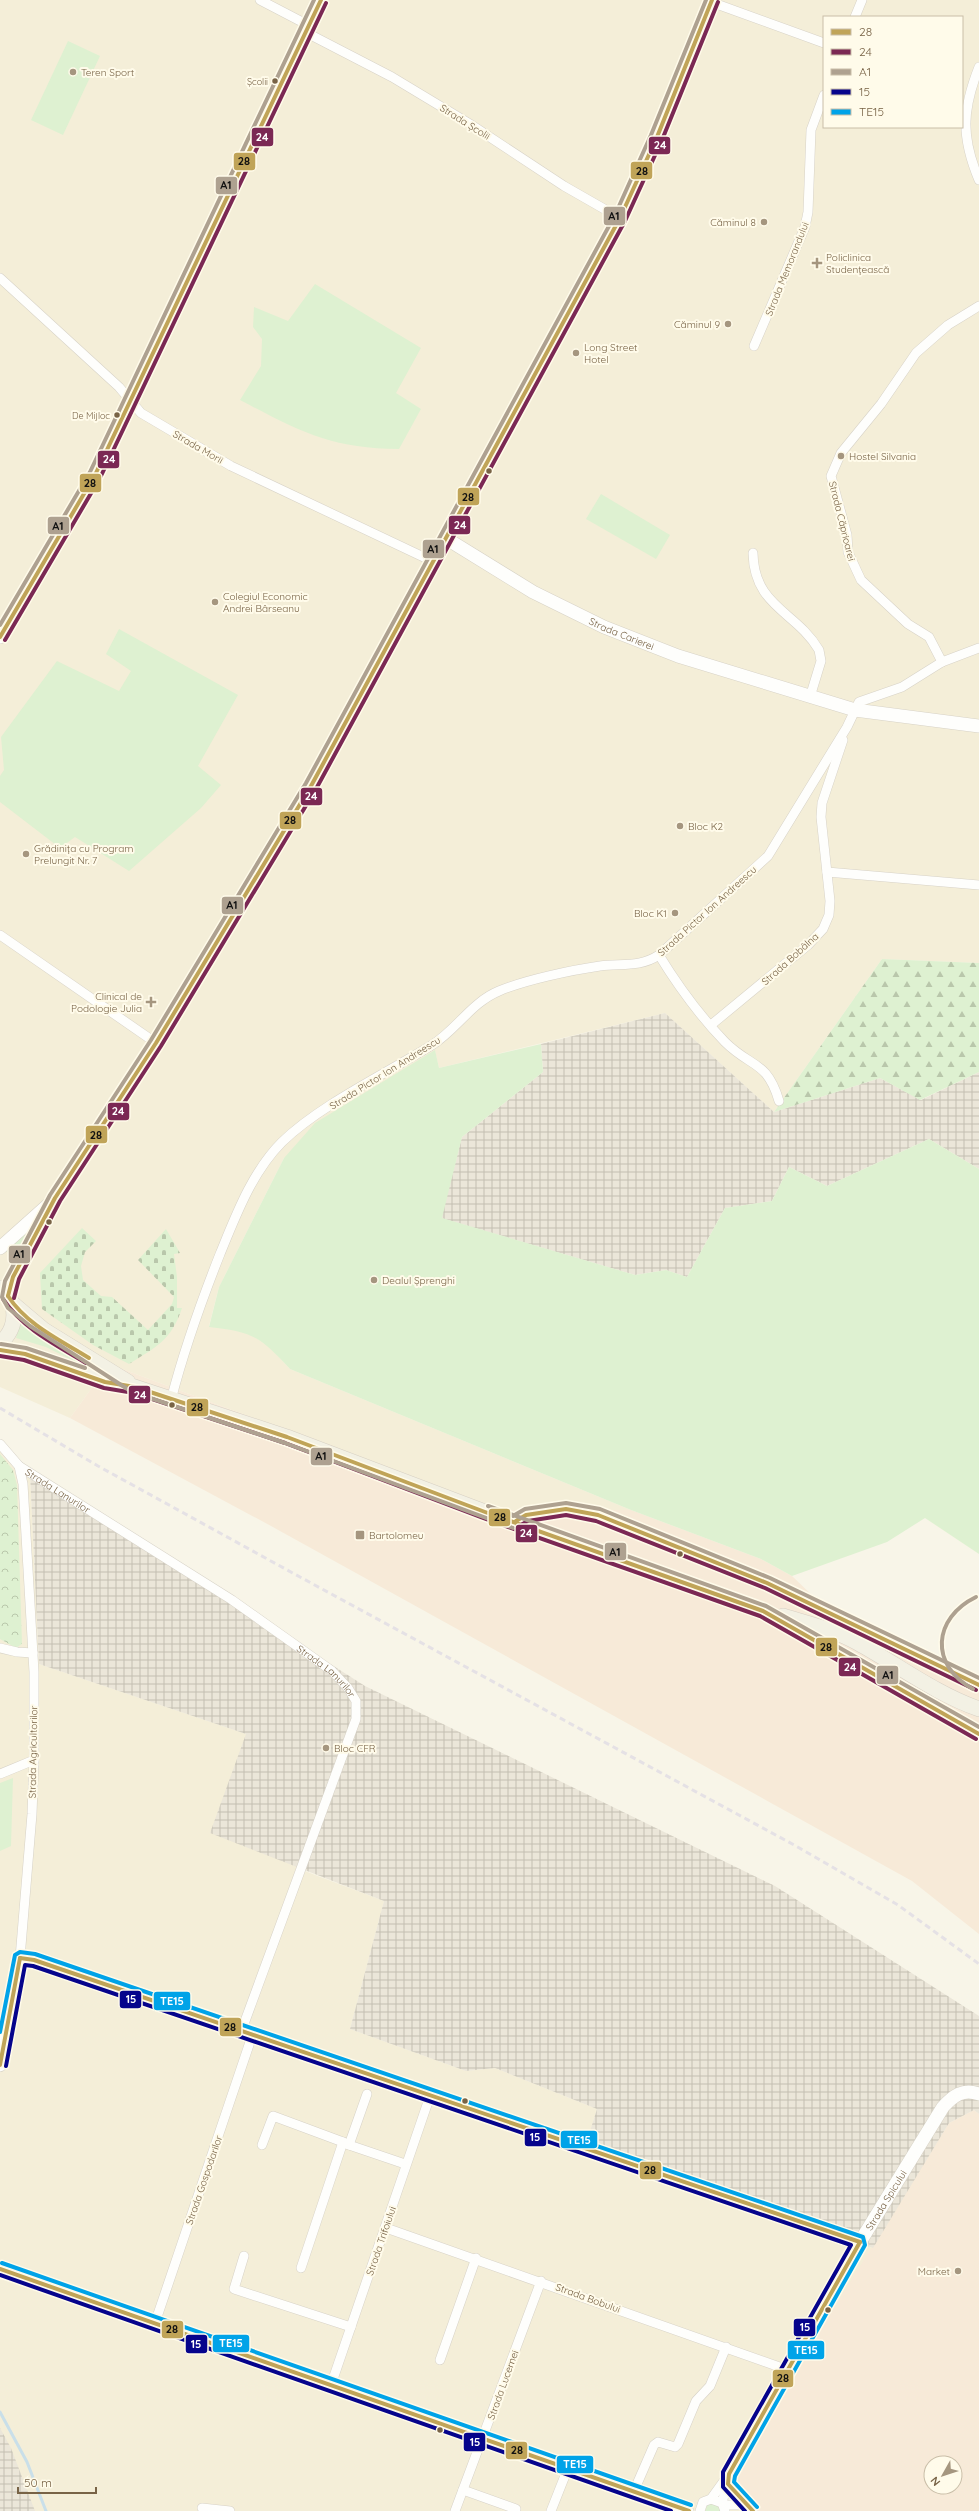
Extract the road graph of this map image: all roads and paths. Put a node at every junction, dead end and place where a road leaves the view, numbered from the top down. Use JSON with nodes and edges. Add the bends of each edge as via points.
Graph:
{"nodes":[{"id":1,"x":260,"y":0,"type":"edge"},
{"id":2,"x":321,"y":0,"type":"edge"},
{"id":3,"x":862,"y":0,"type":"edge"},
{"id":4,"x":712,"y":1,"type":"edge"},
{"id":5,"x":855,"y":16,"type":"edge"},
{"id":6,"x":307,"y":28,"type":"junction"},
{"id":7,"x":823,"y":43,"type":"edge"},
{"id":8,"x":979,"y":67,"type":"edge"},
{"id":9,"x":823,"y":98,"type":"edge"},
{"id":10,"x":979,"y":180,"type":"edge"},
{"id":11,"x":620,"y":218,"type":"junction"},
{"id":12,"x":0,"y":278,"type":"edge"},
{"id":13,"x":979,"y":306,"type":"edge"},
{"id":14,"x":754,"y":346,"type":"dead end"},
{"id":15,"x":130,"y":401,"type":"junction"},
{"id":16,"x":447,"y":539,"type":"junction"},
{"id":17,"x":753,"y":553,"type":"dead end"},
{"id":18,"x":434,"y":562,"type":"junction"},
{"id":19,"x":0,"y":637,"type":"edge"},
{"id":20,"x":979,"y":648,"type":"edge"},
{"id":21,"x":942,"y":662,"type":"junction"},
{"id":22,"x":810,"y":698,"type":"junction"},
{"id":23,"x":855,"y":710,"type":"junction"},
{"id":24,"x":979,"y":726,"type":"edge"},
{"id":25,"x":847,"y":727,"type":"junction"},
{"id":26,"x":827,"y":872,"type":"junction"},
{"id":27,"x":979,"y":885,"type":"edge"},
{"id":28,"x":2,"y":940,"type":"edge"},
{"id":29,"x":658,"y":955,"type":"junction"},
{"id":30,"x":711,"y":1025,"type":"junction"},
{"id":31,"x":156,"y":1043,"type":"junction"},
{"id":32,"x":779,"y":1101,"type":"dead end"},
{"id":33,"x":55,"y":1198,"type":"junction"},
{"id":34,"x":0,"y":1248,"type":"edge"},
{"id":35,"x":7,"y":1296,"type":"edge"},
{"id":36,"x":0,"y":1343,"type":"edge"},
{"id":37,"x":0,"y":1350,"type":"edge"},
{"id":38,"x":135,"y":1386,"type":"junction"},
{"id":39,"x":171,"y":1400,"type":"junction"},
{"id":40,"x":0,"y":1444,"type":"edge"},
{"id":41,"x":19,"y":1466,"type":"junction"},
{"id":42,"x":763,"y":1611,"type":"junction"},
{"id":43,"x":0,"y":1648,"type":"edge"},
{"id":44,"x":33,"y":1653,"type":"junction"},
{"id":45,"x":979,"y":1710,"type":"edge"},
{"id":46,"x":979,"y":1734,"type":"edge"},
{"id":47,"x":34,"y":1760,"type":"junction"},
{"id":48,"x":0,"y":1774,"type":"edge"},
{"id":49,"x":20,"y":1958,"type":"junction"},
{"id":50,"x":247,"y":2034,"type":"junction"},
{"id":51,"x":0,"y":2065,"type":"edge"},
{"id":52,"x":367,"y":2094,"type":"dead end"},
{"id":53,"x":978,"y":2094,"type":"edge"},
{"id":54,"x":430,"y":2096,"type":"junction"},
{"id":55,"x":346,"y":2144,"type":"junction"},
{"id":56,"x":262,"y":2145,"type":"dead end"},
{"id":57,"x":405,"y":2164,"type":"junction"},
{"id":58,"x":386,"y":2228,"type":"junction"},
{"id":59,"x":860,"y":2242,"type":"junction"},
{"id":60,"x":244,"y":2256,"type":"dead end"},
{"id":61,"x":476,"y":2258,"type":"junction"},
{"id":62,"x":301,"y":2268,"type":"dead end"},
{"id":63,"x":0,"y":2269,"type":"edge"},
{"id":64,"x":541,"y":2281,"type":"junction"},
{"id":65,"x":155,"y":2324,"type":"junction"},
{"id":66,"x":351,"y":2327,"type":"junction"},
{"id":67,"x":726,"y":2347,"type":"junction"},
{"id":68,"x":440,"y":2360,"type":"dead end"},
{"id":69,"x":788,"y":2370,"type":"junction"},
{"id":70,"x":331,"y":2385,"type":"junction"},
{"id":71,"x":484,"y":2438,"type":"junction"},
{"id":72,"x":568,"y":2468,"type":"junction"},
{"id":73,"x":729,"y":2479,"type":"junction"},
{"id":74,"x":463,"y":2490,"type":"junction"},
{"id":75,"x":634,"y":2491,"type":"junction"},
{"id":76,"x":705,"y":2504,"type":"edge"},
{"id":77,"x":723,"y":2506,"type":"edge"},
{"id":78,"x":202,"y":2508,"type":"dead end"},
{"id":79,"x":750,"y":2508,"type":"edge"},
{"id":80,"x":519,"y":2510,"type":"edge"},
{"id":81,"x":687,"y":2510,"type":"edge"},
{"id":82,"x":230,"y":2511,"type":"edge"},
{"id":83,"x":455,"y":2511,"type":"edge"},
{"id":84,"x":551,"y":2511,"type":"edge"}],
"edges":[{"from":1,"to":6,"type":"street","name":"Strada Școlii"},
{"from":2,"to":6,"type":"main road"},
{"from":3,"to":5,"type":"street"},
{"from":4,"to":7,"type":"street"},
{"from":4,"to":11,"type":"main road","via":[[645,168]]},
{"from":6,"to":11,"type":"street","name":"Strada Școlii","via":[[470,124],[564,186]]},
{"from":6,"to":15,"type":"main road"},
{"from":8,"to":10,"type":"street","via":[[965,129],[969,153]]},
{"from":9,"to":14,"type":"street","name":"Strada Memorandului","via":[[812,130],[805,227]]},
{"from":11,"to":16,"type":"main road"},
{"from":12,"to":15,"type":"street","name":"Strada Morii","via":[[120,387]]},
{"from":13,"to":21,"type":"street","name":"Strada Căprioarei","via":[[948,324],[916,352],[881,404],[841,453],[831,476],[845,527],[848,552],[861,580],[908,624],[929,637]]},
{"from":15,"to":18,"type":"street","name":"Strada Morii","via":[[141,413],[231,466]]},
{"from":15,"to":19,"type":"main road","via":[[95,475]]},
{"from":16,"to":18,"type":"main road"},
{"from":16,"to":22,"type":"main road","name":"Strada Carierei","via":[[515,582],[604,627],[702,665]]},
{"from":17,"to":22,"type":"street","via":[[753,568],[759,585],[819,650],[821,661]]},
{"from":18,"to":31,"type":"main road","via":[[311,786]]},
{"from":20,"to":21,"type":"street"},
{"from":21,"to":23,"type":"street","via":[[902,687],[866,698],[859,702]]},
{"from":22,"to":23,"type":"main road","name":"Strada Carierei"},
{"from":23,"to":24,"type":"main road","name":"Strada Carierei"},
{"from":23,"to":25,"type":"street","name":"Strada Pictor Ion Andreescu"},
{"from":25,"to":26,"type":"street","name":"Strada Bobâlna","via":[[822,803],[821,833]]},
{"from":25,"to":29,"type":"street","name":"Strada Pictor Ion Andreescu","via":[[768,856]]},
{"from":26,"to":27,"type":"street"},
{"from":26,"to":30,"type":"street","name":"Strada Bobâlna","via":[[829,916],[823,929]]},
{"from":28,"to":31,"type":"street"},
{"from":29,"to":30,"type":"street","via":[[684,994]]},
{"from":29,"to":39,"type":"street","name":"Strada Pictor Ion Andreescu","via":[[643,964],[601,966],[500,990],[481,1002],[444,1037],[337,1102],[289,1135],[260,1170],[236,1213],[203,1298]]},
{"from":30,"to":32,"type":"street","via":[[733,1049],[769,1076]]},
{"from":31,"to":33,"type":"main road"},
{"from":33,"to":34,"type":"main road"},
{"from":33,"to":35,"type":"main road","via":[[13,1277]]},
{"from":35,"to":36,"type":"main road","via":[[14,1320],[12,1328]]},
{"from":35,"to":38,"type":"main road","via":[[50,1334]]},
{"from":37,"to":38,"type":"main road","via":[[25,1354],[105,1382]]},
{"from":38,"to":39,"type":"main road"},
{"from":39,"to":42,"type":"main road","via":[[287,1438]]},
{"from":40,"to":41,"type":"street","name":"Strada Agricultorilor"},
{"from":41,"to":44,"type":"street","name":"Strada Agricultorilor","via":[[23,1484]]},
{"from":41,"to":50,"type":"street","name":"Strada Lanurilor","via":[[232,1600],[332,1670],[356,1701],[356,1719]]},
{"from":42,"to":45,"type":"main road","via":[[843,1635]]},
{"from":42,"to":46,"type":"main road"},
{"from":43,"to":44,"type":"street"},
{"from":44,"to":47,"type":"street","name":"Strada Agricultorilor"},
{"from":47,"to":48,"type":"street"},
{"from":47,"to":49,"type":"street","name":"Strada Agricultorilor"},
{"from":49,"to":50,"type":"main road","via":[[34,1960]]},
{"from":49,"to":51,"type":"main road","name":"Strada Agricultorilor"},
{"from":50,"to":54,"type":"main road"},
{"from":50,"to":65,"type":"street","name":"Strada Gospodarilor"},
{"from":52,"to":55,"type":"street"},
{"from":53,"to":59,"type":"main road","name":"Strada Spicului","via":[[956,2094],[943,2107]]},
{"from":54,"to":57,"type":"street","name":"Strada Trifoiului"},
{"from":54,"to":59,"type":"main road"},
{"from":55,"to":56,"type":"street","via":[[273,2116]]},
{"from":55,"to":57,"type":"street"},
{"from":55,"to":62,"type":"street"},
{"from":57,"to":58,"type":"street","name":"Strada Trifoiului"},
{"from":58,"to":61,"type":"street","name":"Strada Bobului"},
{"from":58,"to":66,"type":"street","name":"Strada Trifoiului"},
{"from":59,"to":69,"type":"street","name":"Strada Spicului"},
{"from":60,"to":66,"type":"street","via":[[234,2289]]},
{"from":61,"to":64,"type":"street","name":"Strada Bobului"},
{"from":61,"to":68,"type":"street"},
{"from":63,"to":65,"type":"street"},
{"from":64,"to":67,"type":"street","name":"Strada Bobului"},
{"from":64,"to":71,"type":"street","name":"Strada Lucernei"},
{"from":65,"to":70,"type":"street"},
{"from":66,"to":70,"type":"street","name":"Strada Trifoiului"},
{"from":67,"to":69,"type":"street","name":"Strada Bobului"},
{"from":67,"to":75,"type":"street","via":[[710,2386],[696,2401],[678,2444],[671,2446],[658,2442],[654,2445]]},
{"from":69,"to":73,"type":"street","name":"Strada Spicului"},
{"from":70,"to":71,"type":"street"},
{"from":71,"to":72,"type":"street"},
{"from":71,"to":74,"type":"street","name":"Strada Lucernei"},
{"from":72,"to":75,"type":"street"},
{"from":72,"to":84,"type":"street"},
{"from":73,"to":76,"type":"street","name":"Strada Spicului"},
{"from":73,"to":77,"type":"street","name":"Strada Spicului"},
{"from":73,"to":79,"type":"street"},
{"from":74,"to":80,"type":"street"},
{"from":74,"to":83,"type":"street","name":"Strada Lucernei"},
{"from":75,"to":81,"type":"street"},
{"from":76,"to":77,"type":"street"},
{"from":76,"to":81,"type":"street"},
{"from":77,"to":79,"type":"street"},
{"from":78,"to":82,"type":"street"}]}
